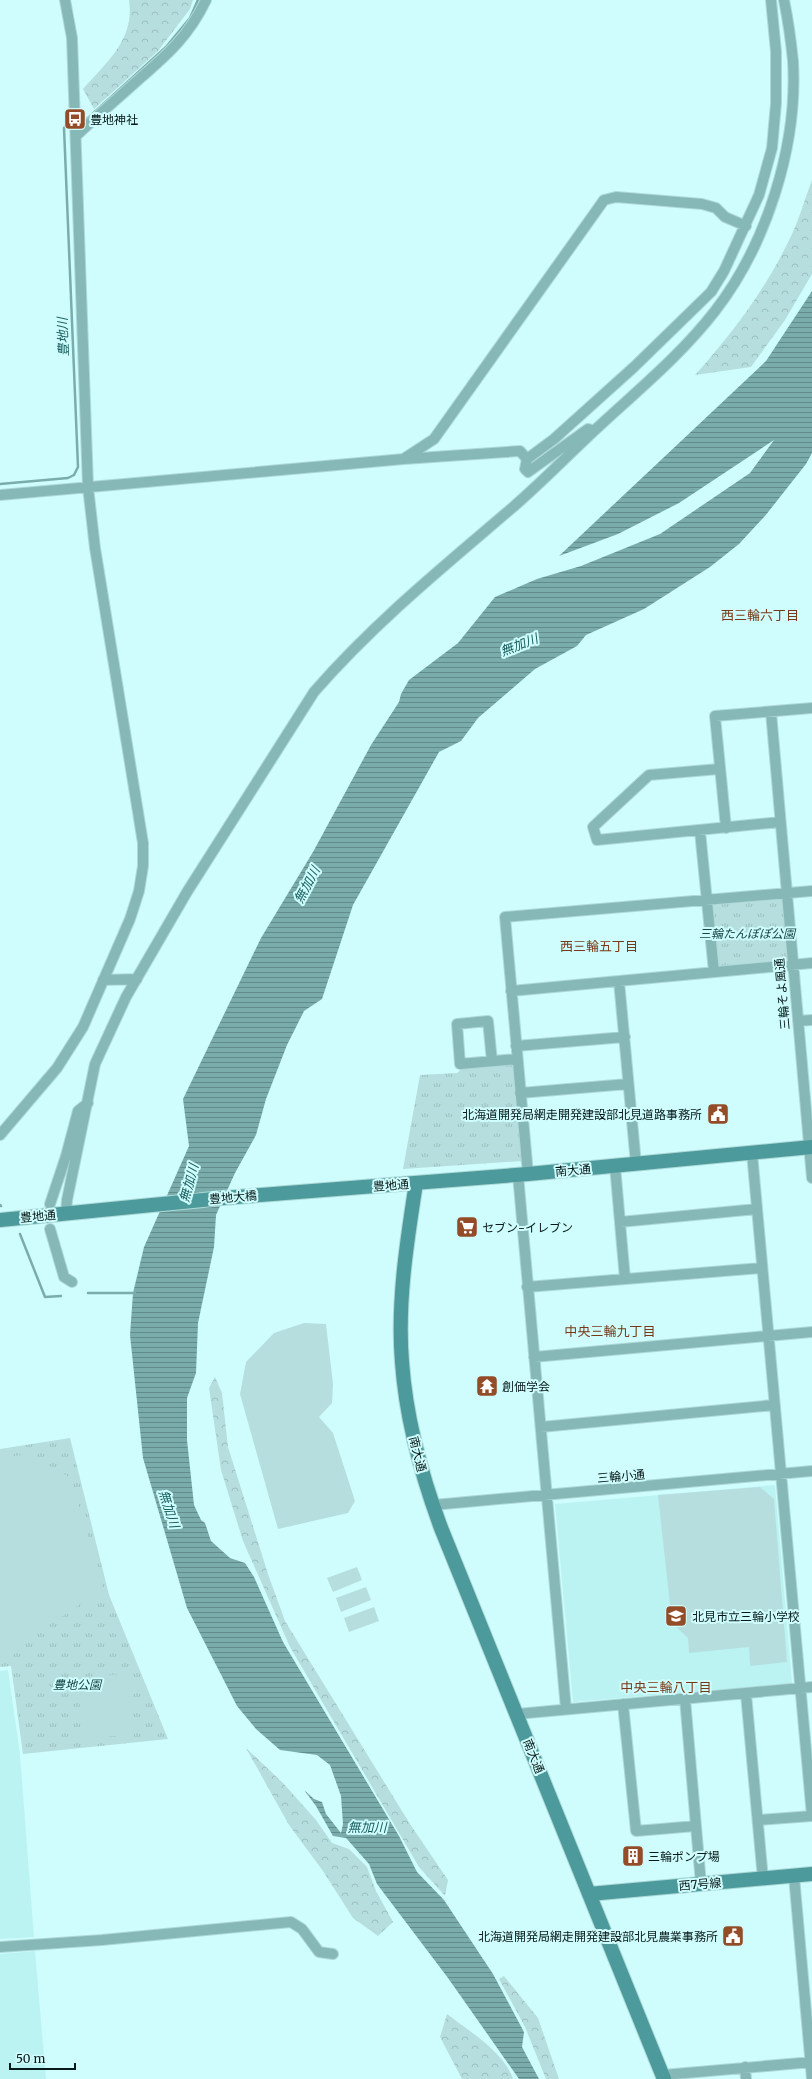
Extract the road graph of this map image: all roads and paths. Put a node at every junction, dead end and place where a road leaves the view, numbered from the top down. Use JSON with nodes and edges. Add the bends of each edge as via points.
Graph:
{"nodes":[{"id":1,"x":65,"y":0,"type":"edge"},
{"id":2,"x":206,"y":0,"type":"edge"},
{"id":3,"x":771,"y":0,"type":"edge"},
{"id":4,"x":784,"y":0,"type":"edge"},
{"id":5,"x":76,"y":136,"type":"junction"},
{"id":6,"x":746,"y":226,"type":"junction"},
{"id":7,"x":594,"y":430,"type":"junction"},
{"id":8,"x":404,"y":459,"type":"junction"},
{"id":9,"x":527,"y":459,"type":"junction"},
{"id":10,"x":88,"y":487,"type":"junction"},
{"id":11,"x":0,"y":495,"type":"edge"},
{"id":12,"x":812,"y":708,"type":"edge"},
{"id":13,"x":771,"y":712,"type":"junction"},
{"id":14,"x":719,"y":769,"type":"junction"},
{"id":15,"x":780,"y":822,"type":"junction"},
{"id":16,"x":726,"y":828,"type":"junction"},
{"id":17,"x":700,"y":831,"type":"junction"},
{"id":18,"x":812,"y":891,"type":"edge"},
{"id":19,"x":787,"y":894,"type":"junction"},
{"id":20,"x":707,"y":901,"type":"junction"},
{"id":21,"x":812,"y":963,"type":"edge"},
{"id":22,"x":793,"y":965,"type":"junction"},
{"id":23,"x":714,"y":972,"type":"junction"},
{"id":24,"x":137,"y":979,"type":"junction"},
{"id":25,"x":103,"y":980,"type":"junction"},
{"id":26,"x":620,"y":981,"type":"junction"},
{"id":27,"x":511,"y":991,"type":"junction"},
{"id":28,"x":812,"y":1020,"type":"edge"},
{"id":29,"x":798,"y":1021,"type":"junction"},
{"id":30,"x":625,"y":1037,"type":"junction"},
{"id":31,"x":516,"y":1046,"type":"junction"},
{"id":32,"x":517,"y":1059,"type":"junction"},
{"id":33,"x":492,"y":1061,"type":"junction"},
{"id":34,"x":628,"y":1084,"type":"junction"},
{"id":35,"x":520,"y":1093,"type":"junction"},
{"id":36,"x":88,"y":1103,"type":"junction"},
{"id":37,"x":0,"y":1135,"type":"edge"},
{"id":38,"x":810,"y":1147,"type":"edge"},
{"id":39,"x":752,"y":1153,"type":"junction"},
{"id":40,"x":636,"y":1164,"type":"junction"},
{"id":41,"x":615,"y":1166,"type":"junction"},
{"id":42,"x":523,"y":1174,"type":"junction"},
{"id":43,"x":812,"y":1178,"type":"edge"},
{"id":44,"x":416,"y":1183,"type":"junction"},
{"id":45,"x":366,"y":1187,"type":"joint"},
{"id":46,"x":50,"y":1204,"type":"dead end"},
{"id":47,"x":757,"y":1209,"type":"junction"},
{"id":48,"x":71,"y":1213,"type":"junction"},
{"id":49,"x":0,"y":1220,"type":"edge"},
{"id":50,"x":620,"y":1222,"type":"junction"},
{"id":51,"x":50,"y":1229,"type":"dead end"},
{"id":52,"x":761,"y":1268,"type":"junction"},
{"id":53,"x":624,"y":1279,"type":"junction"},
{"id":54,"x":72,"y":1282,"type":"dead end"},
{"id":55,"x":527,"y":1287,"type":"junction"},
{"id":56,"x":812,"y":1332,"type":"edge"},
{"id":57,"x":767,"y":1336,"type":"junction"},
{"id":58,"x":534,"y":1357,"type":"junction"},
{"id":59,"x":774,"y":1405,"type":"junction"},
{"id":60,"x":540,"y":1427,"type":"junction"},
{"id":61,"x":812,"y":1471,"type":"edge"},
{"id":62,"x":780,"y":1474,"type":"junction"},
{"id":63,"x":547,"y":1496,"type":"junction"},
{"id":64,"x":433,"y":1505,"type":"junction"},
{"id":65,"x":812,"y":1687,"type":"edge"},
{"id":66,"x":799,"y":1688,"type":"junction"},
{"id":67,"x":746,"y":1694,"type":"junction"},
{"id":68,"x":686,"y":1699,"type":"junction"},
{"id":69,"x":623,"y":1704,"type":"junction"},
{"id":70,"x":566,"y":1709,"type":"junction"},
{"id":71,"x":517,"y":1714,"type":"junction"},
{"id":72,"x":812,"y":1816,"type":"edge"},
{"id":73,"x":758,"y":1820,"type":"junction"},
{"id":74,"x":696,"y":1826,"type":"junction"},
{"id":75,"x":812,"y":1874,"type":"edge"},
{"id":76,"x":794,"y":1876,"type":"junction"},
{"id":77,"x":763,"y":1879,"type":"junction"},
{"id":78,"x":701,"y":1884,"type":"junction"},
{"id":79,"x":589,"y":1894,"type":"junction"},
{"id":80,"x":0,"y":1947,"type":"edge"},
{"id":81,"x":333,"y":1954,"type":"dead end"},
{"id":82,"x":811,"y":2062,"type":"edge"},
{"id":83,"x":745,"y":2067,"type":"junction"},
{"id":84,"x":663,"y":2077,"type":"edge"},
{"id":85,"x":746,"y":2079,"type":"edge"},
{"id":86,"x":812,"y":2079,"type":"edge"}],
"edges":[{"from":1,"to":5,"type":"street","via":[[72,38]]},
{"from":2,"to":5,"type":"street","via":[[196,22],[182,39],[160,62]]},
{"from":3,"to":6,"type":"street","via":[[776,52],[776,103],[772,148],[759,195]]},
{"from":4,"to":7,"type":"street","via":[[793,63],[791,112],[781,171],[769,212],[749,259],[716,310],[679,353]]},
{"from":5,"to":10,"type":"street"},
{"from":6,"to":8,"type":"street","via":[[725,217],[716,208],[702,204],[616,197],[604,200],[434,440]]},
{"from":6,"to":9,"type":"street","via":[[711,292],[596,403],[554,440]]},
{"from":7,"to":9,"type":"street","via":[[588,429],[528,472],[525,469]]},
{"from":7,"to":24,"type":"street","via":[[514,506],[394,608],[314,692],[187,892]]},
{"from":8,"to":9,"type":"street","via":[[520,451]]},
{"from":8,"to":10,"type":"street"},
{"from":10,"to":11,"type":"street"},
{"from":10,"to":25,"type":"street","via":[[95,548],[143,843],[140,891]]},
{"from":12,"to":13,"type":"street"},
{"from":13,"to":14,"type":"street","via":[[715,716]]},
{"from":13,"to":15,"type":"street","name":"三輪そよ風通"},
{"from":14,"to":16,"type":"street"},
{"from":14,"to":17,"type":"street","via":[[649,775],[593,827],[597,840]]},
{"from":15,"to":16,"type":"street"},
{"from":15,"to":19,"type":"street","name":"三輪そよ風通"},
{"from":16,"to":17,"type":"street"},
{"from":17,"to":20,"type":"street"},
{"from":18,"to":19,"type":"street"},
{"from":19,"to":20,"type":"street"},
{"from":19,"to":22,"type":"street","name":"三輪そよ風通"},
{"from":20,"to":23,"type":"street"},
{"from":20,"to":27,"type":"street","via":[[505,917]]},
{"from":21,"to":22,"type":"street"},
{"from":22,"to":23,"type":"street"},
{"from":22,"to":29,"type":"street","name":"三輪そよ風通"},
{"from":23,"to":26,"type":"street"},
{"from":24,"to":25,"type":"street"},
{"from":24,"to":36,"type":"street","via":[[95,1064]]},
{"from":25,"to":37,"type":"street","via":[[83,1027],[57,1068]]},
{"from":26,"to":27,"type":"street"},
{"from":26,"to":30,"type":"street"},
{"from":27,"to":31,"type":"street"},
{"from":28,"to":29,"type":"street"},
{"from":29,"to":38,"type":"street","name":"三輪そよ風通"},
{"from":30,"to":31,"type":"street"},
{"from":30,"to":34,"type":"street"},
{"from":31,"to":32,"type":"street"},
{"from":32,"to":33,"type":"street"},
{"from":32,"to":35,"type":"street"},
{"from":33,"to":33,"type":"street","via":[[460,1064],[457,1024],[488,1021]]},
{"from":34,"to":35,"type":"street"},
{"from":34,"to":40,"type":"street"},
{"from":35,"to":42,"type":"street"},
{"from":36,"to":46,"type":"street","via":[[78,1111]]},
{"from":36,"to":48,"type":"street","via":[[66,1200]]},
{"from":38,"to":39,"type":"street","name":"南大通"},
{"from":38,"to":43,"type":"street","name":"三輪そよ風通"},
{"from":39,"to":40,"type":"street","name":"南大通"},
{"from":39,"to":47,"type":"street"},
{"from":40,"to":41,"type":"street","name":"南大通"},
{"from":41,"to":42,"type":"street","name":"南大通"},
{"from":41,"to":50,"type":"street"},
{"from":42,"to":44,"type":"street","name":"南大通"},
{"from":42,"to":55,"type":"street"},
{"from":44,"to":45,"type":"street","name":"豊地通"},
{"from":44,"to":64,"type":"street","name":"南大通","via":[[402,1292],[402,1361],[415,1449]]},
{"from":45,"to":48,"type":"street","name":"豊地大橋"},
{"from":47,"to":50,"type":"street"},
{"from":47,"to":52,"type":"street"},
{"from":48,"to":49,"type":"street","name":"豊地通"},
{"from":50,"to":53,"type":"street"},
{"from":51,"to":54,"type":"street","via":[[64,1277]]},
{"from":52,"to":53,"type":"street"},
{"from":52,"to":57,"type":"street"},
{"from":53,"to":55,"type":"street"},
{"from":55,"to":58,"type":"street"},
{"from":56,"to":57,"type":"street"},
{"from":57,"to":58,"type":"street"},
{"from":57,"to":59,"type":"street"},
{"from":58,"to":60,"type":"street"},
{"from":59,"to":60,"type":"street"},
{"from":59,"to":62,"type":"street"},
{"from":60,"to":63,"type":"street"},
{"from":61,"to":62,"type":"street","name":"三輪小通"},
{"from":62,"to":63,"type":"street","name":"三輪小通"},
{"from":62,"to":66,"type":"street"},
{"from":63,"to":64,"type":"street","name":"三輪小通"},
{"from":63,"to":70,"type":"street"},
{"from":64,"to":71,"type":"street","name":"南大通"},
{"from":65,"to":66,"type":"street"},
{"from":66,"to":67,"type":"street"},
{"from":66,"to":72,"type":"street"},
{"from":67,"to":68,"type":"street"},
{"from":67,"to":73,"type":"street"},
{"from":68,"to":69,"type":"street"},
{"from":68,"to":74,"type":"street"},
{"from":69,"to":70,"type":"street"},
{"from":69,"to":74,"type":"street","via":[[636,1831]]},
{"from":70,"to":71,"type":"street"},
{"from":71,"to":79,"type":"street","name":"南大通"},
{"from":72,"to":73,"type":"street"},
{"from":73,"to":77,"type":"street"},
{"from":74,"to":78,"type":"street"},
{"from":75,"to":76,"type":"street","name":"西7号線"},
{"from":76,"to":77,"type":"street","name":"西7号線"},
{"from":76,"to":82,"type":"street"},
{"from":77,"to":78,"type":"street","name":"西7号線"},
{"from":78,"to":79,"type":"street","name":"西7号線"},
{"from":79,"to":84,"type":"street","name":"南大通"},
{"from":80,"to":81,"type":"street","via":[[291,1922],[302,1929],[319,1952]]},
{"from":82,"to":83,"type":"street"},
{"from":82,"to":86,"type":"street"},
{"from":83,"to":84,"type":"street"},
{"from":83,"to":85,"type":"street"}]}
